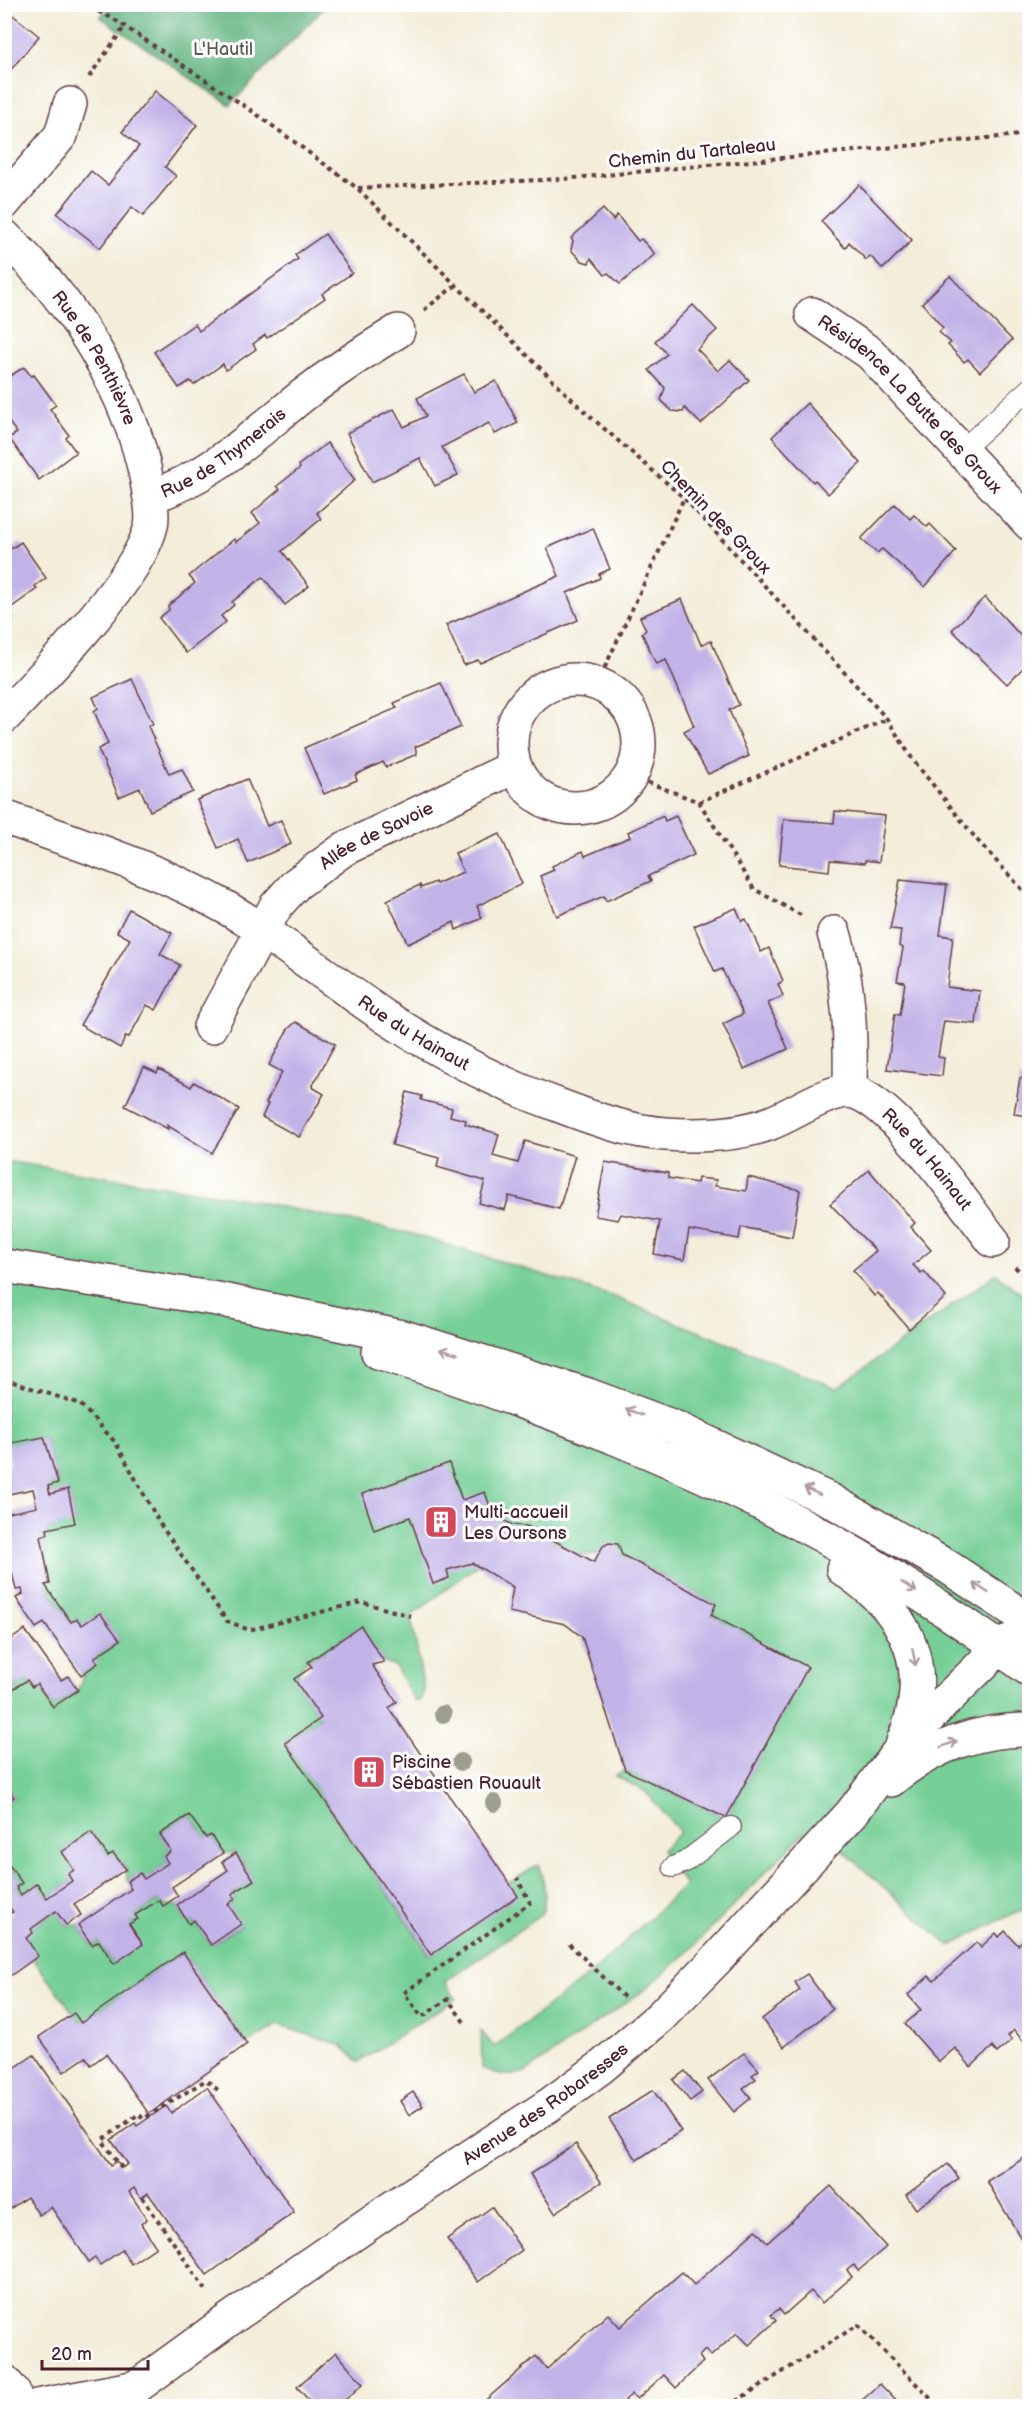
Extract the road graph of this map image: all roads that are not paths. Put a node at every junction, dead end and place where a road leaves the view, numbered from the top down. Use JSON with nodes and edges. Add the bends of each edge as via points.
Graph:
{"nodes":[{"id":1,"x":70,"y":104,"type":"road end"},
{"id":2,"x":4,"y":203,"type":"edge"},
{"id":3,"x":4,"y":236,"type":"edge"},
{"id":4,"x":812,"y":314,"type":"dead end"},
{"id":5,"x":398,"y":331,"type":"dead end"},
{"id":6,"x":1029,"y":388,"type":"edge"},
{"id":7,"x":961,"y":451,"type":"junction"},
{"id":8,"x":150,"y":497,"type":"junction"},
{"id":9,"x":1029,"y":524,"type":"edge"},
{"id":10,"x":4,"y":717,"type":"edge"},
{"id":11,"x":514,"y":767,"type":"junction"},
{"id":12,"x":4,"y":818,"type":"edge"},
{"id":13,"x":261,"y":929,"type":"junction"},
{"id":14,"x":834,"y":933,"type":"road end"},
{"id":15,"x":210,"y":1027,"type":"dead end"},
{"id":16,"x":850,"y":1091,"type":"junction"},
{"id":17,"x":993,"y":1241,"type":"dead end"},
{"id":18,"x":4,"y":1266,"type":"edge"},
{"id":19,"x":217,"y":1299,"type":"junction"},
{"id":20,"x":462,"y":1382,"type":"junction"},
{"id":21,"x":1029,"y":1621,"type":"edge"},
{"id":22,"x":1014,"y":1644,"type":"edge"},
{"id":23,"x":1029,"y":1670,"type":"edge"},
{"id":24,"x":1029,"y":1730,"type":"edge"},
{"id":25,"x":899,"y":1751,"type":"junction"},
{"id":26,"x":851,"y":1815,"type":"junction"},
{"id":27,"x":731,"y":1827,"type":"dead end"},
{"id":28,"x":673,"y":1867,"type":"dead end"},
{"id":29,"x":25,"y":2400,"type":"edge"},
{"id":30,"x":129,"y":2400,"type":"edge"}],
"edges":[{"from":1,"to":2,"type":"street","via":[[61,135]]},
{"from":3,"to":8,"type":"street","name":"Rue de Penthièvre","via":[[62,300],[107,372],[142,457]]},
{"from":4,"to":7,"type":"street","name":"Résidence La Butte des Groux","via":[[870,353]]},
{"from":5,"to":8,"type":"street","name":"Rue de Thymerais","via":[[343,366],[219,464],[194,480]]},
{"from":6,"to":7,"type":"lane"},
{"from":7,"to":9,"type":"street","name":"Résidence La Butte des Groux"},
{"from":8,"to":10,"type":"street","name":"Rue de Thymerais","via":[[152,524],[129,570],[45,674]]},
{"from":11,"to":11,"type":"street","via":[[512,725],[522,706],[555,682],[597,684],[616,695],[631,712],[638,733],[639,755],[631,776],[618,793],[600,804],[580,809],[559,807],[540,799],[524,785]]},
{"from":11,"to":13,"type":"street","name":"Allée de Savoie","via":[[318,865],[276,906]]},
{"from":12,"to":13,"type":"street","name":"Rue du Hainaut","via":[[182,885]]},
{"from":13,"to":15,"type":"street","name":"Allée de Savoie"},
{"from":13,"to":16,"type":"street","name":"Rue du Hainaut","via":[[386,1017],[476,1071],[557,1105],[627,1127],[665,1134],[712,1133],[765,1125],[829,1096]]},
{"from":14,"to":16,"type":"street","via":[[850,1004]]},
{"from":16,"to":17,"type":"street","name":"Rue du Hainaut","via":[[872,1099],[892,1118]]},
{"from":18,"to":19,"type":"street"},
{"from":19,"to":20,"type":"street"},
{"from":21,"to":19,"type":"street","one_way":true,"via":[[948,1567],[840,1506],[674,1427],[588,1395],[407,1338]]},
{"from":20,"to":22,"type":"street","one_way":true,"via":[[595,1431],[753,1500]]},
{"from":20,"to":25,"type":"street","one_way":true,"via":[[688,1486],[799,1544],[872,1588],[902,1625],[915,1660],[910,1723]]},
{"from":22,"to":23,"type":"street"},
{"from":22,"to":25,"type":"street","via":[[960,1685]]},
{"from":26,"to":24,"type":"street","one_way":true,"via":[[933,1750],[990,1732]]},
{"from":25,"to":26,"type":"street","name":"Avenue des Robaresses"},
{"from":26,"to":30,"type":"street","name":"Avenue des Robaresses","via":[[716,1960],[652,2024],[600,2068],[227,2321]]},
{"from":27,"to":28,"type":"lane","via":[[686,1862]]},
{"from":29,"to":30,"type":"street","name":"Avenue des Robaresses"}]}
